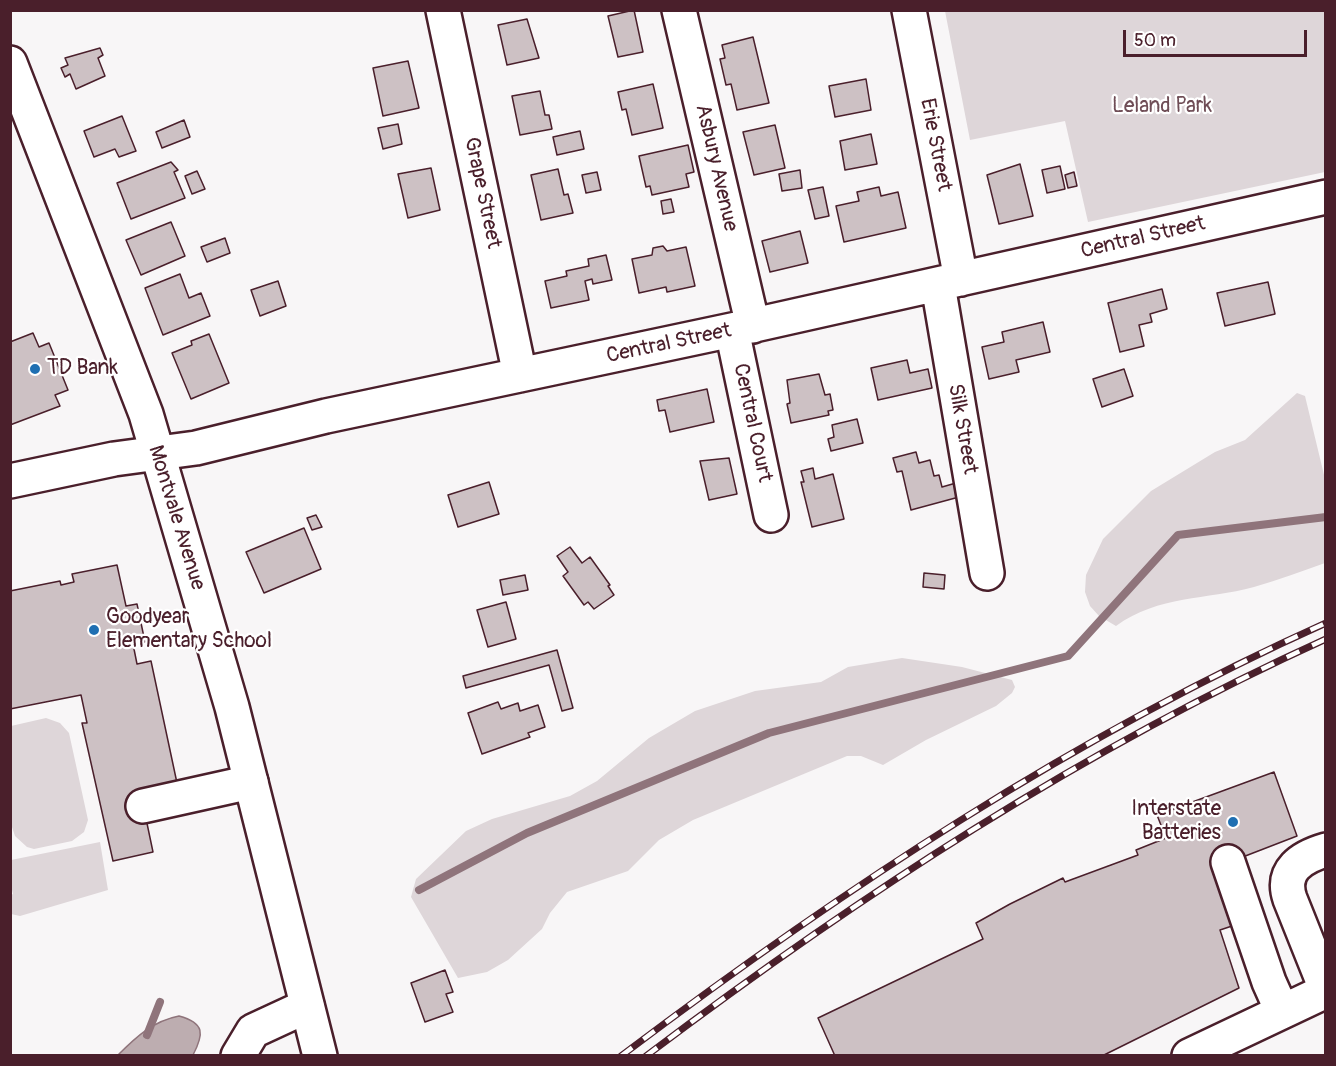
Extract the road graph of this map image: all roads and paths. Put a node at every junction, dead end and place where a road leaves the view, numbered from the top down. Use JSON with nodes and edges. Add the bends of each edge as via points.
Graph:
{"nodes":[{"id":1,"x":443,"y":10,"type":"edge"},
{"id":2,"x":679,"y":10,"type":"edge"},
{"id":3,"x":909,"y":10,"type":"edge"},
{"id":4,"x":10,"y":63,"type":"edge"},
{"id":5,"x":1326,"y":197,"type":"edge"},
{"id":6,"x":950,"y":282,"type":"junction"},
{"id":7,"x":743,"y":328,"type":"junction"},
{"id":8,"x":520,"y":375,"type":"junction"},
{"id":9,"x":156,"y":454,"type":"junction"},
{"id":10,"x":10,"y":481,"type":"edge"},
{"id":11,"x":771,"y":515,"type":"dead end"},
{"id":12,"x":987,"y":573,"type":"dead end"},
{"id":13,"x":251,"y":782,"type":"junction"},
{"id":14,"x":143,"y":806,"type":"dead end"},
{"id":15,"x":1326,"y":850,"type":"edge"},
{"id":16,"x":1228,"y":862,"type":"dead end"},
{"id":17,"x":1230,"y":927,"type":"dead end"},
{"id":18,"x":1326,"y":990,"type":"edge"},
{"id":19,"x":1278,"y":1000,"type":"junction"},
{"id":20,"x":307,"y":1006,"type":"junction"},
{"id":21,"x":238,"y":1056,"type":"edge"},
{"id":22,"x":320,"y":1056,"type":"edge"},
{"id":23,"x":1190,"y":1056,"type":"edge"}],
"edges":[{"from":1,"to":8,"type":"street","name":"Grape Street"},
{"from":2,"to":7,"type":"street","name":"Asbury Avenue"},
{"from":3,"to":6,"type":"street","name":"Erie Street"},
{"from":4,"to":9,"type":"street","name":"Montvale Avenue","via":[[142,403]]},
{"from":5,"to":6,"type":"street","name":"Central Street"},
{"from":6,"to":7,"type":"street","name":"Central Street"},
{"from":6,"to":12,"type":"street","name":"Silk Street"},
{"from":7,"to":8,"type":"street","name":"Central Street"},
{"from":7,"to":11,"type":"street","name":"Central Court"},
{"from":8,"to":9,"type":"street","name":"Central Street"},
{"from":9,"to":10,"type":"street","name":"Central Street"},
{"from":9,"to":13,"type":"street","name":"Montvale Avenue"},
{"from":13,"to":14,"type":"street"},
{"from":13,"to":20,"type":"street","name":"Montvale Avenue"},
{"from":15,"to":18,"type":"street","via":[[1299,861],[1290,872],[1287,885]]},
{"from":16,"to":19,"type":"street"},
{"from":17,"to":19,"type":"street","via":[[1241,953]]},
{"from":18,"to":19,"type":"street"},
{"from":19,"to":23,"type":"street"},
{"from":20,"to":21,"type":"street","via":[[253,1031]]},
{"from":20,"to":22,"type":"street","name":"Montvale Avenue"}]}
